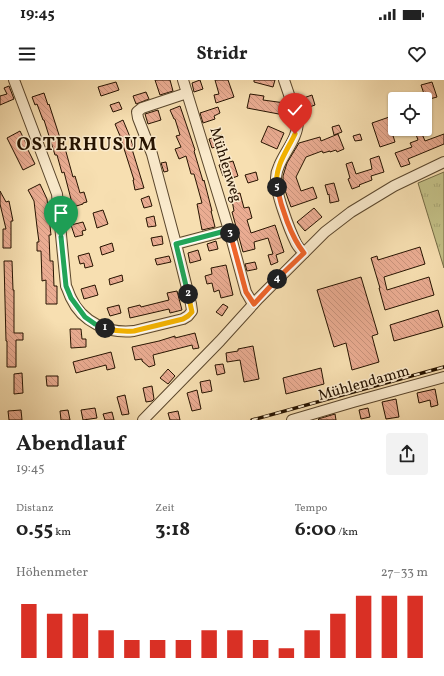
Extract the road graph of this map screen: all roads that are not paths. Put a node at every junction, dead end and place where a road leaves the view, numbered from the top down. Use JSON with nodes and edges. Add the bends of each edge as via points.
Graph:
{"nodes":[{"id":1,"x":14,"y":80,"type":"edge"},
{"id":2,"x":183,"y":80,"type":"edge"},
{"id":3,"x":284,"y":80,"type":"edge"},
{"id":4,"x":187,"y":93,"type":"junction"},
{"id":5,"x":444,"y":162,"type":"edge"},
{"id":6,"x":229,"y":230,"type":"junction"},
{"id":7,"x":176,"y":244,"type":"junction"},
{"id":8,"x":304,"y":253,"type":"junction"},
{"id":9,"x":254,"y":304,"type":"junction"},
{"id":10,"x":444,"y":377,"type":"edge"},
{"id":11,"x":143,"y":420,"type":"edge"},
{"id":12,"x":292,"y":420,"type":"edge"}],
"edges":[{"from":1,"to":7,"type":"street","via":[[56,194],[66,286],[71,298],[85,317],[114,331],[126,332],[188,316],[192,312]]},
{"from":2,"to":4,"type":"street","name":"Mühlenweg"},
{"from":3,"to":8,"type":"street","via":[[298,128],[278,167],[277,189],[296,242]]},
{"from":4,"to":6,"type":"street","name":"Mühlenweg"},
{"from":4,"to":7,"type":"street","via":[[137,112],[152,154]]},
{"from":5,"to":8,"type":"street","via":[[394,186],[351,212],[325,232]]},
{"from":6,"to":7,"type":"street"},
{"from":6,"to":9,"type":"street","name":"Mühlenweg","via":[[246,292]]},
{"from":8,"to":9,"type":"street"},
{"from":9,"to":11,"type":"street"},
{"from":10,"to":12,"type":"street","name":"Mühlendamm"}]}
